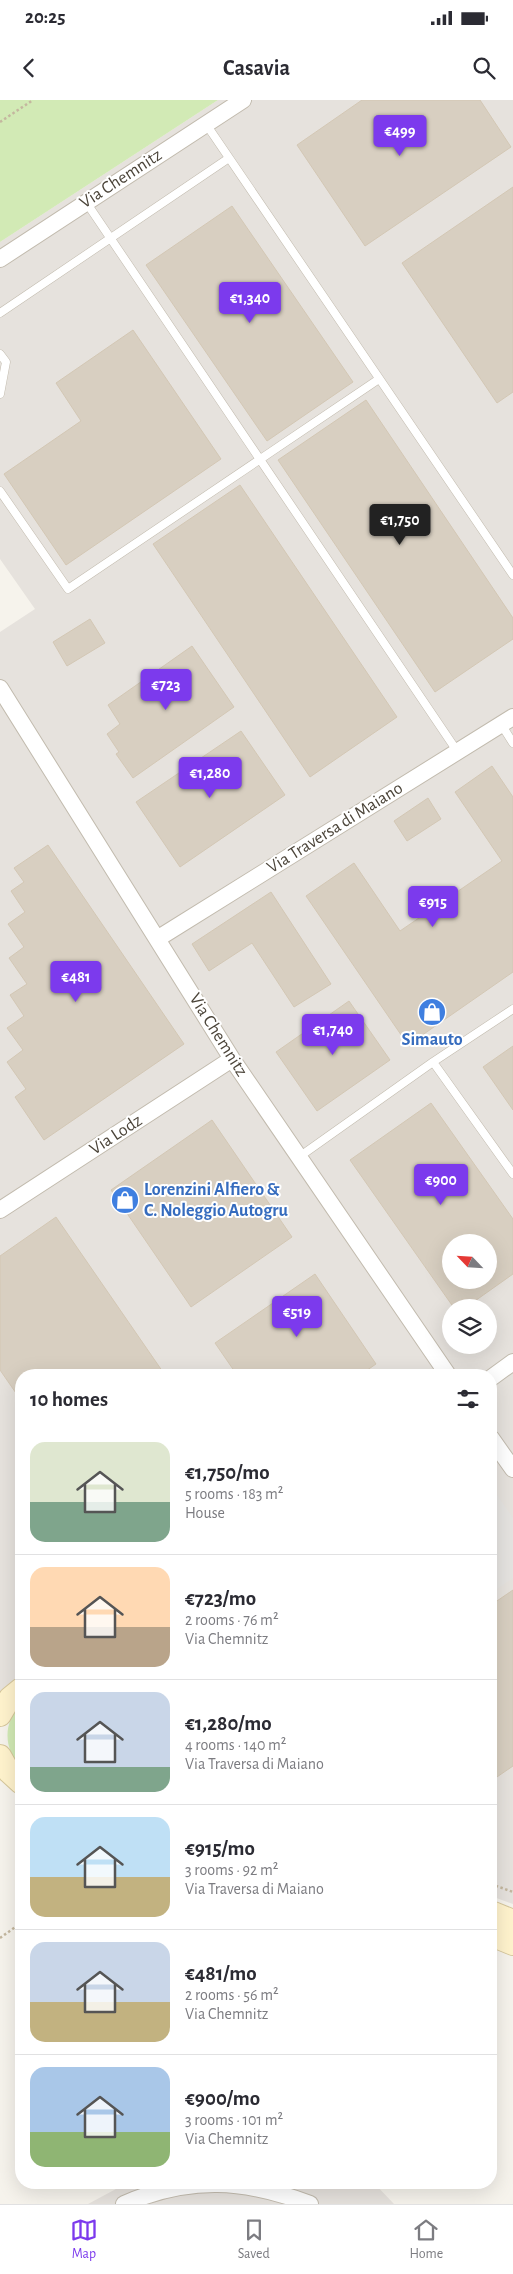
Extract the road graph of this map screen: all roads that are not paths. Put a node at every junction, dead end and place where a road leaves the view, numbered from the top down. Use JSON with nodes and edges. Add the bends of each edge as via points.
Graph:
{"nodes":[{"id":1,"x":243,"y":100,"type":"edge"},
{"id":2,"x":206,"y":124,"type":"junction"},
{"id":3,"x":229,"y":158,"type":"junction"},
{"id":4,"x":86,"y":202,"type":"junction"},
{"id":5,"x":110,"y":237,"type":"junction"},
{"id":6,"x":0,"y":258,"type":"edge"},
{"id":7,"x":0,"y":313,"type":"edge"},
{"id":8,"x":0,"y":354,"type":"edge"},
{"id":9,"x":379,"y":379,"type":"junction"},
{"id":10,"x":0,"y":394,"type":"edge"},
{"id":11,"x":260,"y":460,"type":"junction"},
{"id":12,"x":0,"y":491,"type":"edge"},
{"id":13,"x":513,"y":575,"type":"edge"},
{"id":14,"x":0,"y":688,"type":"edge"},
{"id":15,"x":507,"y":720,"type":"edge"},
{"id":16,"x":513,"y":742,"type":"edge"},
{"id":17,"x":457,"y":751,"type":"junction"},
{"id":18,"x":157,"y":939,"type":"junction"},
{"id":19,"x":513,"y":1009,"type":"edge"},
{"id":20,"x":232,"y":1059,"type":"junction"},
{"id":21,"x":433,"y":1062,"type":"junction"},
{"id":22,"x":299,"y":1157,"type":"junction"},
{"id":23,"x":513,"y":1174,"type":"edge"},
{"id":24,"x":0,"y":1210,"type":"edge"},
{"id":25,"x":513,"y":1362,"type":"edge"},
{"id":26,"x":444,"y":1369,"type":"edge"},
{"id":27,"x":497,"y":1374,"type":"edge"},
{"id":28,"x":497,"y":1446,"type":"edge"},
{"id":29,"x":513,"y":1469,"type":"edge"},
{"id":30,"x":0,"y":1756,"type":"edge"},
{"id":31,"x":15,"y":1777,"type":"edge"},
{"id":32,"x":497,"y":1914,"type":"edge"},
{"id":33,"x":513,"y":1921,"type":"edge"},
{"id":34,"x":497,"y":1937,"type":"edge"},
{"id":35,"x":513,"y":1944,"type":"edge"},
{"id":36,"x":170,"y":2189,"type":"edge"},
{"id":37,"x":263,"y":2189,"type":"edge"},
{"id":38,"x":124,"y":2204,"type":"edge"},
{"id":39,"x":310,"y":2204,"type":"edge"}],
"edges":[{"from":1,"to":2,"type":"street","name":"Via Chemnitz"},
{"from":2,"to":3,"type":"lane"},
{"from":2,"to":4,"type":"street","name":"Via Chemnitz"},
{"from":3,"to":5,"type":"lane"},
{"from":3,"to":9,"type":"lane"},
{"from":4,"to":5,"type":"lane"},
{"from":4,"to":6,"type":"street","name":"Via Chemnitz"},
{"from":5,"to":7,"type":"lane"},
{"from":5,"to":11,"type":"lane"},
{"from":8,"to":10,"type":"lane","via":[[6,362]]},
{"from":9,"to":11,"type":"lane"},
{"from":9,"to":13,"type":"lane"},
{"from":11,"to":12,"type":"lane","via":[[68,589]]},
{"from":11,"to":17,"type":"lane"},
{"from":14,"to":18,"type":"street","name":"Via Chemnitz"},
{"from":15,"to":16,"type":"lane"},
{"from":15,"to":17,"type":"street","name":"Via Traversa di Maiano"},
{"from":17,"to":18,"type":"street","name":"Via Traversa di Maiano"},
{"from":18,"to":20,"type":"street","name":"Via Chemnitz"},
{"from":19,"to":21,"type":"lane"},
{"from":20,"to":22,"type":"street","name":"Via Chemnitz"},
{"from":20,"to":24,"type":"street","name":"Via Lodz"},
{"from":21,"to":22,"type":"lane"},
{"from":21,"to":23,"type":"lane"},
{"from":22,"to":26,"type":"street","name":"Via Chemnitz"},
{"from":25,"to":27,"type":"street"},
{"from":28,"to":29,"type":"street"},
{"from":30,"to":31,"type":"main road"},
{"from":32,"to":33,"type":"main road"},
{"from":34,"to":35,"type":"main road"},
{"from":36,"to":38,"type":"street"},
{"from":37,"to":39,"type":"street"}]}
